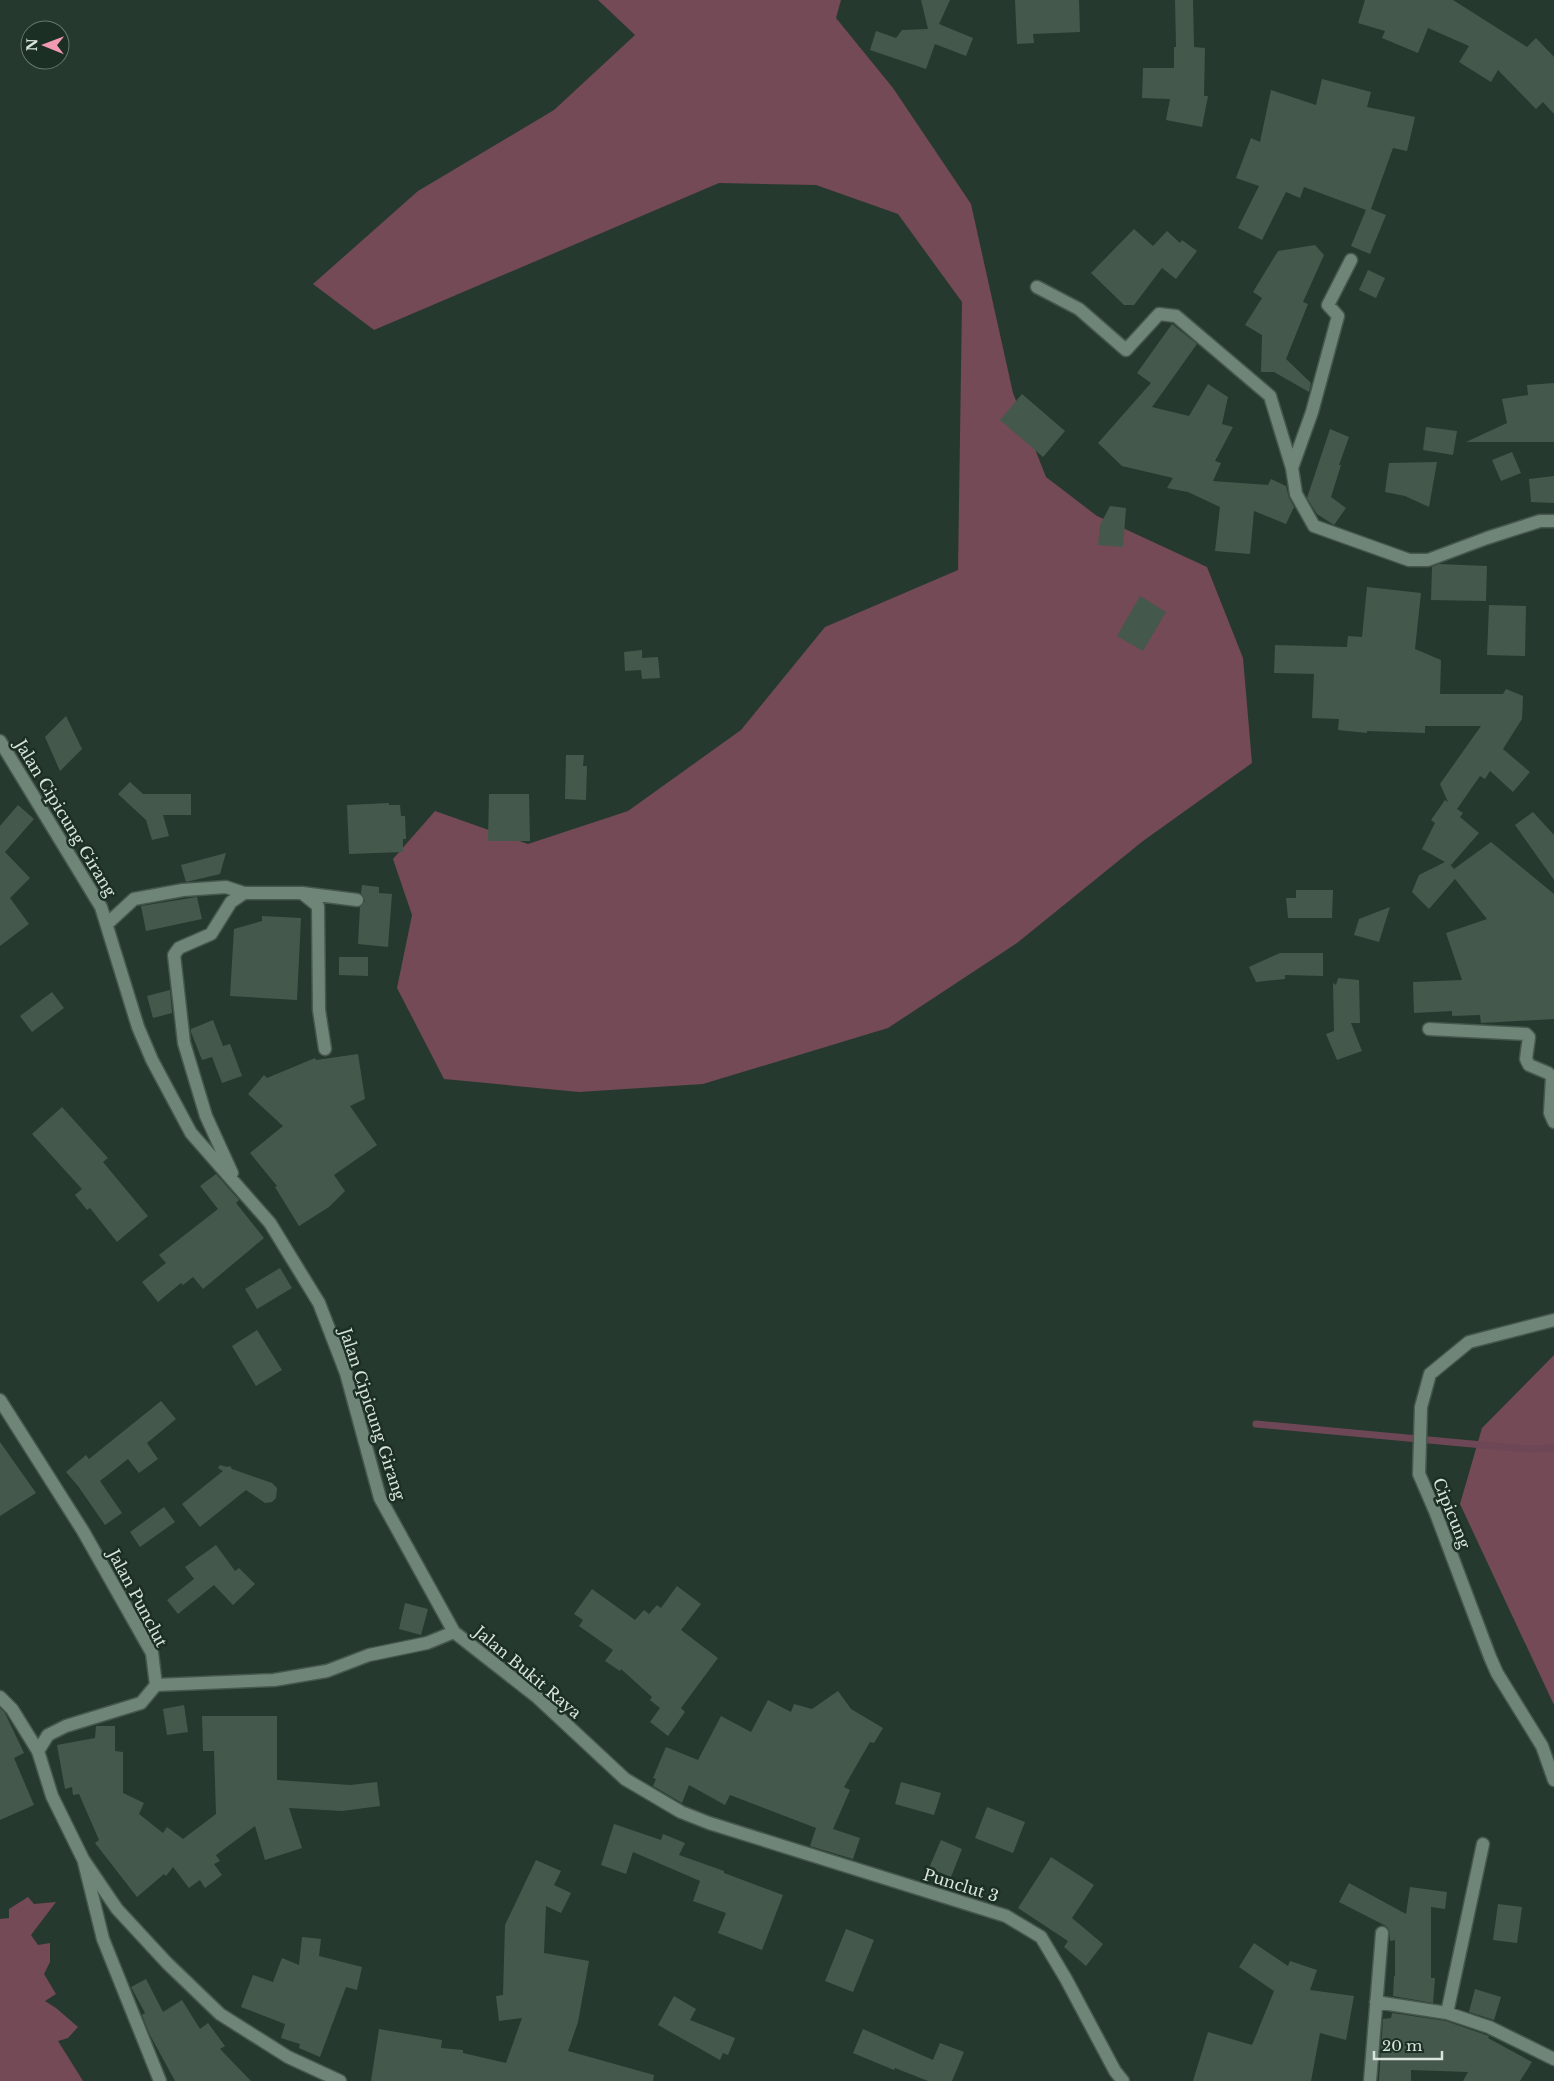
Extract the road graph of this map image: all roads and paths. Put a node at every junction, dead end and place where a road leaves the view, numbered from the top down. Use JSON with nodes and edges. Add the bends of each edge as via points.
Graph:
{"nodes":[{"id":1,"x":1351,"y":260,"type":"dead end"},
{"id":2,"x":1037,"y":287,"type":"dead end"},
{"id":3,"x":1292,"y":468,"type":"junction"},
{"id":4,"x":1554,"y":521,"type":"edge"},
{"id":5,"x":0,"y":741,"type":"edge"},
{"id":6,"x":244,"y":893,"type":"junction"},
{"id":7,"x":302,"y":893,"type":"junction"},
{"id":8,"x":356,"y":900,"type":"dead end"},
{"id":9,"x":107,"y":924,"type":"junction"},
{"id":10,"x":1429,"y":1029,"type":"dead end"},
{"id":11,"x":325,"y":1049,"type":"dead end"},
{"id":12,"x":1554,"y":1122,"type":"edge"},
{"id":13,"x":238,"y":1187,"type":"junction"},
{"id":14,"x":1554,"y":1320,"type":"edge"},
{"id":15,"x":0,"y":1400,"type":"edge"},
{"id":16,"x":454,"y":1632,"type":"junction"},
{"id":17,"x":156,"y":1685,"type":"junction"},
{"id":18,"x":0,"y":1696,"type":"edge"},
{"id":19,"x":38,"y":1751,"type":"junction"},
{"id":20,"x":1554,"y":1780,"type":"edge"},
{"id":21,"x":709,"y":1823,"type":"joint"},
{"id":22,"x":1483,"y":1844,"type":"dead end"},
{"id":23,"x":83,"y":1859,"type":"junction"},
{"id":24,"x":1382,"y":1933,"type":"dead end"},
{"id":25,"x":1376,"y":2002,"type":"junction"},
{"id":26,"x":1447,"y":2013,"type":"junction"},
{"id":27,"x":1554,"y":2059,"type":"edge"},
{"id":28,"x":160,"y":2081,"type":"edge"},
{"id":29,"x":340,"y":2081,"type":"edge"},
{"id":30,"x":1123,"y":2081,"type":"edge"},
{"id":31,"x":1370,"y":2081,"type":"edge"}],
"edges":[{"from":1,"to":3,"type":"street","via":[[1328,305],[1338,316],[1312,412]]},
{"from":2,"to":3,"type":"street","via":[[1079,309],[1126,350],[1159,314],[1176,316],[1270,396]]},
{"from":3,"to":4,"type":"street","via":[[1296,494],[1314,526],[1409,560],[1428,560],[1487,538]]},
{"from":5,"to":9,"type":"street","name":"Jalan Cipicung Girang","via":[[101,907]]},
{"from":6,"to":7,"type":"street"},
{"from":6,"to":9,"type":"street","via":[[226,887],[182,890],[134,899]]},
{"from":6,"to":13,"type":"street","via":[[231,902],[211,934],[179,948],[174,955],[184,1043],[206,1116]]},
{"from":7,"to":8,"type":"street"},
{"from":7,"to":11,"type":"street","via":[[318,906],[319,1010]]},
{"from":9,"to":13,"type":"street","name":"Jalan Cipicung Girang","via":[[138,1027],[152,1060],[191,1133]]},
{"from":10,"to":12,"type":"street","via":[[1526,1034],[1529,1037],[1528,1064],[1552,1077],[1550,1114]]},
{"from":13,"to":16,"type":"street","name":"Jalan Cipicung Girang","via":[[270,1223],[319,1303],[346,1373],[380,1498]]},
{"from":14,"to":20,"type":"street","name":"Cipicung","via":[[1469,1342],[1430,1374],[1421,1407],[1419,1474],[1497,1673],[1542,1746]]},
{"from":15,"to":17,"type":"street","name":"Jalan Punclut","via":[[83,1531],[152,1653]]},
{"from":16,"to":17,"type":"street","name":"Jalan Bukit Raya","via":[[427,1643],[369,1655],[309,1674],[274,1680]]},
{"from":16,"to":21,"type":"street","name":"Jalan Bukit Raya","via":[[537,1697],[625,1779],[681,1812]]},
{"from":17,"to":19,"type":"street","via":[[141,1703],[66,1726],[48,1735]]},
{"from":18,"to":19,"type":"street"},
{"from":19,"to":23,"type":"street","via":[[52,1796]]},
{"from":21,"to":30,"type":"street","name":"Punclut 3","via":[[1006,1916],[1041,1937]]},
{"from":22,"to":26,"type":"street"},
{"from":23,"to":28,"type":"street","via":[[103,1939]]},
{"from":23,"to":29,"type":"street","via":[[117,1909],[220,2014],[288,2058]]},
{"from":24,"to":25,"type":"street"},
{"from":25,"to":26,"type":"street"},
{"from":25,"to":31,"type":"street"},
{"from":26,"to":27,"type":"street","via":[[1490,2027]]}]}
